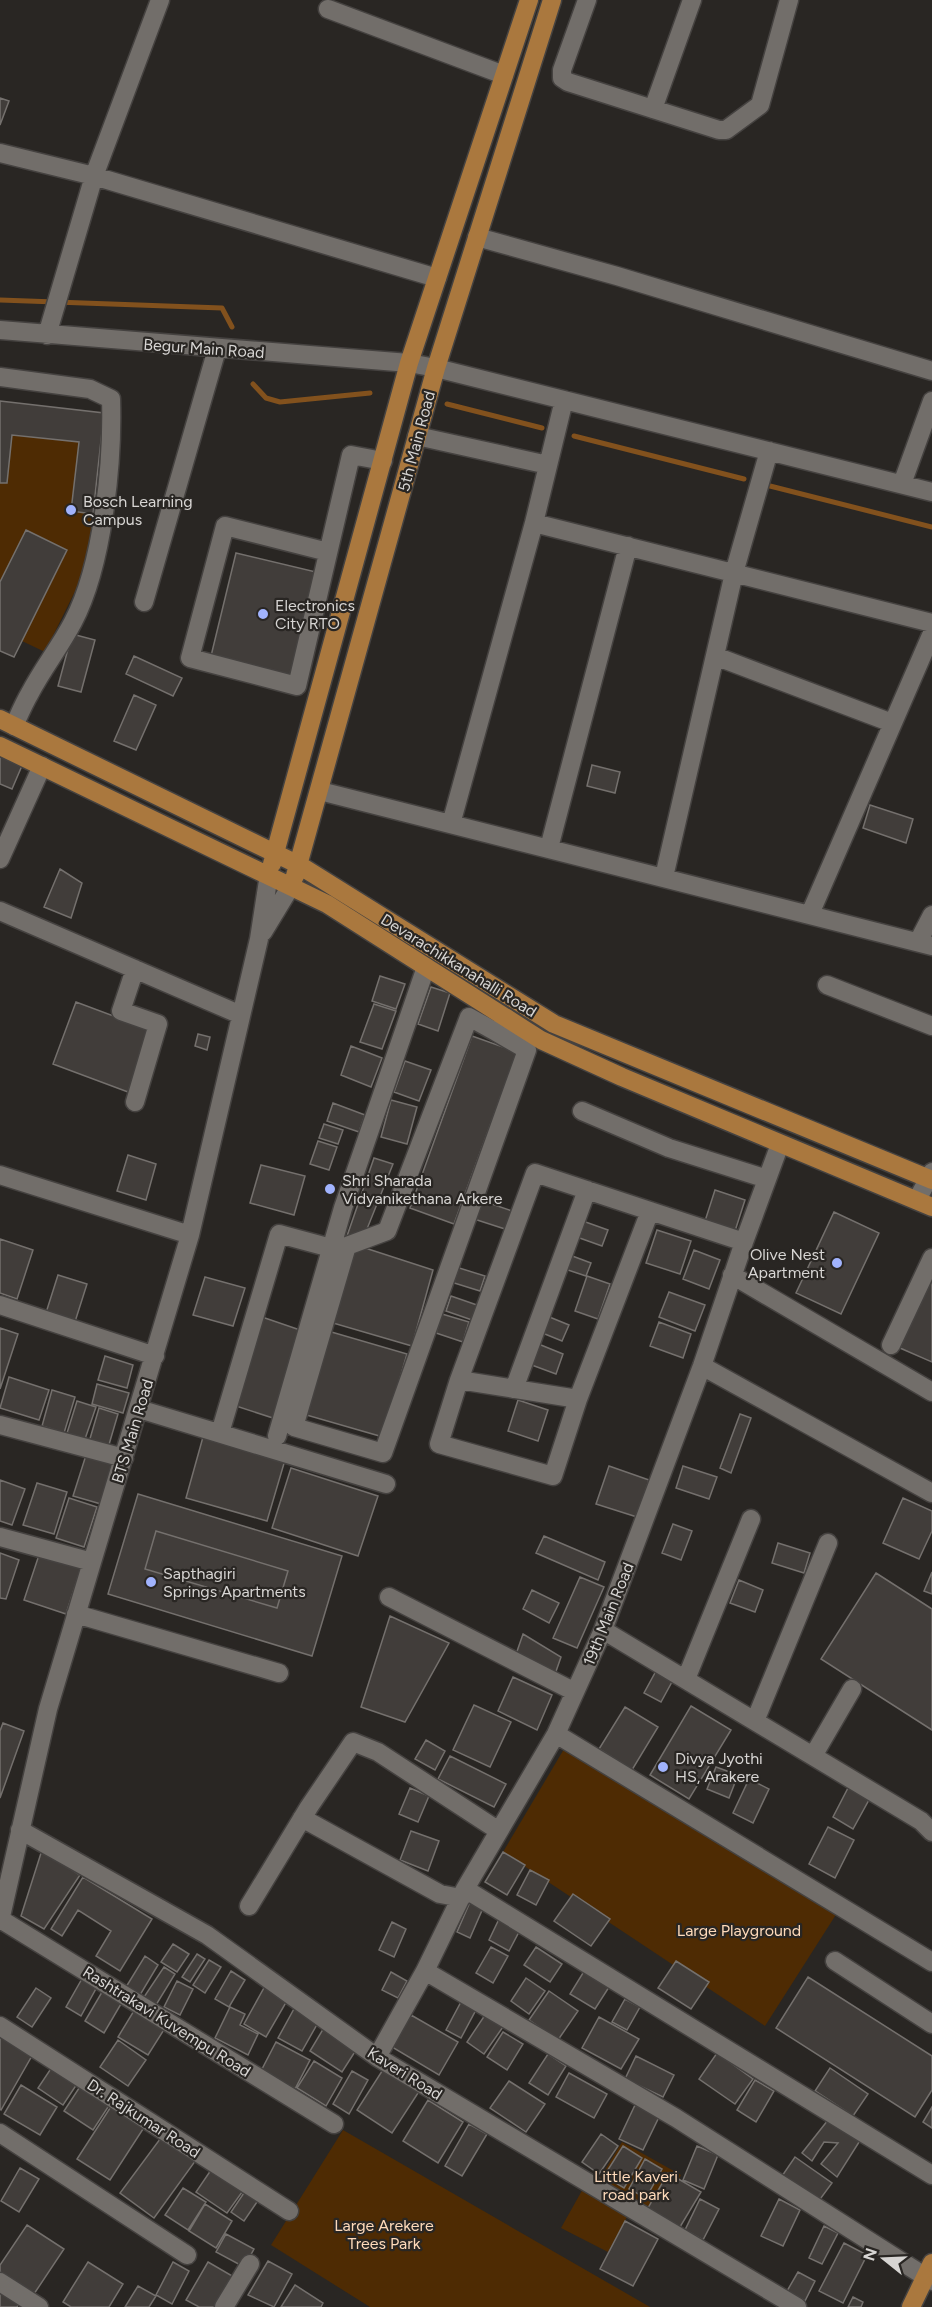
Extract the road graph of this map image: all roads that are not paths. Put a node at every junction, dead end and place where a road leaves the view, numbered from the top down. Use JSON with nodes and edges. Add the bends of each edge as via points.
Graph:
{"nodes":[{"id":1,"x":160,"y":0,"type":"edge"},
{"id":2,"x":529,"y":0,"type":"edge"},
{"id":3,"x":552,"y":0,"type":"edge"},
{"id":4,"x":588,"y":0,"type":"edge"},
{"id":5,"x":692,"y":0,"type":"edge"},
{"id":6,"x":789,"y":0,"type":"edge"},
{"id":7,"x":328,"y":9,"type":"dead end"},
{"id":8,"x":504,"y":75,"type":"junction"},
{"id":9,"x":653,"y":109,"type":"junction"},
{"id":10,"x":0,"y":153,"type":"edge"},
{"id":11,"x":94,"y":176,"type":"junction"},
{"id":12,"x":477,"y":237,"type":"junction"},
{"id":13,"x":437,"y":278,"type":"junction"},
{"id":14,"x":0,"y":330,"type":"edge"},
{"id":15,"x":47,"y":335,"type":"junction"},
{"id":16,"x":217,"y":348,"type":"junction"},
{"id":17,"x":409,"y":363,"type":"junction"},
{"id":18,"x":436,"y":368,"type":"junction"},
{"id":19,"x":932,"y":371,"type":"edge"},
{"id":20,"x":0,"y":377,"type":"edge"},
{"id":21,"x":564,"y":400,"type":"junction"},
{"id":22,"x":932,"y":401,"type":"edge"},
{"id":23,"x":417,"y":436,"type":"junction"},
{"id":24,"x":769,"y":451,"type":"junction"},
{"id":25,"x":383,"y":461,"type":"junction"},
{"id":26,"x":548,"y":465,"type":"junction"},
{"id":27,"x":902,"y":484,"type":"junction"},
{"id":28,"x":932,"y":492,"type":"edge"},
{"id":29,"x":534,"y":523,"type":"junction"},
{"id":30,"x":628,"y":546,"type":"junction"},
{"id":31,"x":328,"y":552,"type":"junction"},
{"id":32,"x":734,"y":573,"type":"junction"},
{"id":33,"x":144,"y":602,"type":"dead end"},
{"id":34,"x":932,"y":623,"type":"edge"},
{"id":35,"x":932,"y":633,"type":"edge"},
{"id":36,"x":715,"y":657,"type":"junction"},
{"id":37,"x":7,"y":722,"type":"edge"},
{"id":38,"x":892,"y":723,"type":"junction"},
{"id":39,"x":0,"y":746,"type":"edge"},
{"id":40,"x":42,"y":766,"type":"junction"},
{"id":41,"x":320,"y":791,"type":"junction"},
{"id":42,"x":451,"y":824,"type":"junction"},
{"id":43,"x":549,"y":848,"type":"junction"},
{"id":44,"x":275,"y":854,"type":"junction"},
{"id":45,"x":0,"y":859,"type":"edge"},
{"id":46,"x":298,"y":866,"type":"junction"},
{"id":47,"x":269,"y":874,"type":"junction"},
{"id":48,"x":664,"y":877,"type":"junction"},
{"id":49,"x":291,"y":886,"type":"junction"},
{"id":50,"x":0,"y":911,"type":"edge"},
{"id":51,"x":810,"y":914,"type":"junction"},
{"id":52,"x":932,"y":915,"type":"edge"},
{"id":53,"x":259,"y":939,"type":"junction"},
{"id":54,"x":925,"y":944,"type":"edge"},
{"id":55,"x":426,"y":967,"type":"junction"},
{"id":56,"x":135,"y":969,"type":"junction"},
{"id":57,"x":827,"y":985,"type":"dead end"},
{"id":58,"x":241,"y":1015,"type":"junction"},
{"id":59,"x":502,"y":1026,"type":"junction"},
{"id":60,"x":932,"y":1026,"type":"edge"},
{"id":61,"x":135,"y":1102,"type":"dead end"},
{"id":62,"x":582,"y":1111,"type":"dead end"},
{"id":63,"x":780,"y":1144,"type":"junction"},
{"id":64,"x":0,"y":1175,"type":"edge"},
{"id":65,"x":931,"y":1177,"type":"edge"},
{"id":66,"x":767,"y":1179,"type":"junction"},
{"id":67,"x":587,"y":1190,"type":"junction"},
{"id":68,"x":925,"y":1204,"type":"edge"},
{"id":69,"x":650,"y":1211,"type":"junction"},
{"id":70,"x":190,"y":1235,"type":"junction"},
{"id":71,"x":744,"y":1242,"type":"junction"},
{"id":72,"x":331,"y":1248,"type":"junction"},
{"id":73,"x":932,"y":1258,"type":"edge"},
{"id":74,"x":732,"y":1275,"type":"junction"},
{"id":75,"x":0,"y":1305,"type":"edge"},
{"id":76,"x":891,"y":1345,"type":"dead end"},
{"id":77,"x":155,"y":1356,"type":"junction"},
{"id":78,"x":702,"y":1366,"type":"junction"},
{"id":79,"x":459,"y":1380,"type":"junction"},
{"id":80,"x":514,"y":1389,"type":"junction"},
{"id":81,"x":932,"y":1392,"type":"edge"},
{"id":82,"x":578,"y":1399,"type":"junction"},
{"id":83,"x":139,"y":1409,"type":"junction"},
{"id":84,"x":0,"y":1425,"type":"edge"},
{"id":85,"x":220,"y":1433,"type":"junction"},
{"id":86,"x":277,"y":1436,"type":"dead end"},
{"id":87,"x":124,"y":1458,"type":"junction"},
{"id":88,"x":386,"y":1484,"type":"dead end"},
{"id":89,"x":932,"y":1493,"type":"edge"},
{"id":90,"x":751,"y":1519,"type":"dead end"},
{"id":91,"x":0,"y":1537,"type":"edge"},
{"id":92,"x":828,"y":1543,"type":"dead end"},
{"id":93,"x":92,"y":1562,"type":"junction"},
{"id":94,"x":389,"y":1597,"type":"dead end"},
{"id":95,"x":76,"y":1614,"type":"junction"},
{"id":96,"x":603,"y":1630,"type":"junction"},
{"id":97,"x":279,"y":1673,"type":"dead end"},
{"id":98,"x":686,"y":1679,"type":"junction"},
{"id":99,"x":852,"y":1689,"type":"dead end"},
{"id":100,"x":575,"y":1692,"type":"junction"},
{"id":101,"x":755,"y":1721,"type":"junction"},
{"id":102,"x":556,"y":1734,"type":"junction"},
{"id":103,"x":813,"y":1756,"type":"junction"},
{"id":104,"x":302,"y":1818,"type":"junction"},
{"id":105,"x":20,"y":1830,"type":"junction"},
{"id":106,"x":499,"y":1831,"type":"junction"},
{"id":107,"x":932,"y":1832,"type":"edge"},
{"id":108,"x":7,"y":1856,"type":"edge"},
{"id":109,"x":463,"y":1894,"type":"junction"},
{"id":110,"x":249,"y":1906,"type":"dead end"},
{"id":111,"x":0,"y":1920,"type":"edge"},
{"id":112,"x":835,"y":1961,"type":"dead end"},
{"id":113,"x":932,"y":1962,"type":"edge"},
{"id":114,"x":425,"y":1971,"type":"junction"},
{"id":115,"x":932,"y":2024,"type":"edge"},
{"id":116,"x":0,"y":2026,"type":"edge"},
{"id":117,"x":377,"y":2057,"type":"junction"},
{"id":118,"x":334,"y":2124,"type":"dead end"},
{"id":119,"x":0,"y":2133,"type":"edge"},
{"id":120,"x":932,"y":2175,"type":"edge"},
{"id":121,"x":289,"y":2211,"type":"dead end"},
{"id":122,"x":187,"y":2255,"type":"dead end"},
{"id":123,"x":250,"y":2264,"type":"dead end"},
{"id":124,"x":930,"y":2274,"type":"edge"},
{"id":125,"x":0,"y":2282,"type":"edge"},
{"id":126,"x":39,"y":2307,"type":"edge"},
{"id":127,"x":224,"y":2307,"type":"edge"},
{"id":128,"x":797,"y":2307,"type":"edge"},
{"id":129,"x":911,"y":2307,"type":"edge"}],
"edges":[{"from":1,"to":11,"type":"street"},
{"from":2,"to":8,"type":"main road","name":"5th Main Road"},
{"from":3,"to":12,"type":"main road","name":"5th Main Road"},
{"from":4,"to":9,"type":"street","via":[[561,70],[562,78]]},
{"from":5,"to":9,"type":"street"},
{"from":6,"to":9,"type":"street","via":[[760,105],[726,130]]},
{"from":7,"to":8,"type":"street"},
{"from":8,"to":13,"type":"main road","name":"5th Main Road"},
{"from":10,"to":11,"type":"street"},
{"from":11,"to":13,"type":"street"},
{"from":11,"to":15,"type":"street"},
{"from":12,"to":18,"type":"main road","name":"5th Main Road"},
{"from":12,"to":19,"type":"street"},
{"from":13,"to":17,"type":"main road","name":"5th Main Road"},
{"from":14,"to":15,"type":"street","name":"Begur Main Road"},
{"from":15,"to":16,"type":"street","name":"Begur Main Road"},
{"from":16,"to":17,"type":"street","name":"Begur Main Road"},
{"from":16,"to":33,"type":"street"},
{"from":17,"to":18,"type":"street","name":"Begur Main Road"},
{"from":17,"to":25,"type":"main road","name":"5th Main Road"},
{"from":18,"to":21,"type":"street","name":"Begur Main Road"},
{"from":18,"to":23,"type":"main road","name":"5th Main Road"},
{"from":20,"to":37,"type":"street","via":[[90,389],[111,399],[112,436],[101,535],[84,597],[30,692]]},
{"from":21,"to":24,"type":"street","name":"Begur Main Road"},
{"from":21,"to":26,"type":"street"},
{"from":22,"to":27,"type":"street"},
{"from":23,"to":26,"type":"street"},
{"from":23,"to":41,"type":"main road","name":"5th Main Road"},
{"from":24,"to":27,"type":"street","name":"Begur Main Road"},
{"from":24,"to":32,"type":"street"},
{"from":25,"to":31,"type":"street","via":[[351,455]]},
{"from":25,"to":44,"type":"main road","name":"5th Main Road"},
{"from":26,"to":29,"type":"street"},
{"from":27,"to":28,"type":"street","name":"Begur Main Road"},
{"from":29,"to":30,"type":"street"},
{"from":29,"to":42,"type":"street"},
{"from":30,"to":32,"type":"street"},
{"from":30,"to":43,"type":"street"},
{"from":31,"to":31,"type":"street","via":[[225,526],[190,658],[297,686]]},
{"from":32,"to":34,"type":"street"},
{"from":32,"to":36,"type":"street"},
{"from":35,"to":38,"type":"street"},
{"from":36,"to":38,"type":"street"},
{"from":36,"to":48,"type":"street"},
{"from":37,"to":44,"type":"main road","name":"Devarachikkanahalli Road"},
{"from":38,"to":51,"type":"street"},
{"from":39,"to":40,"type":"main road","name":"Devarachikkanahalli Road"},
{"from":40,"to":45,"type":"street"},
{"from":40,"to":47,"type":"main road","name":"Devarachikkanahalli Road"},
{"from":41,"to":42,"type":"street"},
{"from":41,"to":46,"type":"main road","name":"5th Main Road"},
{"from":42,"to":43,"type":"street"},
{"from":43,"to":48,"type":"street"},
{"from":44,"to":46,"type":"main road","name":"Devarachikkanahalli Road"},
{"from":44,"to":47,"type":"main road","name":"5th Main Road"},
{"from":46,"to":49,"type":"main road","name":"5th Main Road"},
{"from":46,"to":65,"type":"main road","name":"Devarachikkanahalli Road","via":[[554,1024]]},
{"from":47,"to":49,"type":"main road","name":"Devarachikkanahalli Road"},
{"from":47,"to":53,"type":"street","name":"BTS Main Road"},
{"from":48,"to":51,"type":"street"},
{"from":49,"to":53,"type":"street","name":"BTS Main Road"},
{"from":49,"to":55,"type":"main road","name":"Devarachikkanahalli Road","via":[[327,904]]},
{"from":50,"to":56,"type":"street"},
{"from":51,"to":54,"type":"street"},
{"from":52,"to":54,"type":"street"},
{"from":53,"to":58,"type":"street","name":"BTS Main Road"},
{"from":55,"to":59,"type":"main road","name":"Devarachikkanahalli Road"},
{"from":55,"to":72,"type":"street"},
{"from":56,"to":58,"type":"street"},
{"from":56,"to":61,"type":"street","via":[[121,1011],[158,1024]]},
{"from":57,"to":60,"type":"street"},
{"from":58,"to":70,"type":"street","name":"BTS Main Road"},
{"from":59,"to":59,"type":"street","via":[[469,1017],[387,1231],[347,1246],[294,1427],[383,1453],[527,1050]]},
{"from":59,"to":63,"type":"main road","name":"Devarachikkanahalli Road"},
{"from":62,"to":66,"type":"street","via":[[669,1148]]},
{"from":63,"to":66,"type":"street","name":"19th Main Road"},
{"from":63,"to":68,"type":"main road","name":"Devarachikkanahalli Road"},
{"from":64,"to":70,"type":"street"},
{"from":65,"to":68,"type":"street"},
{"from":66,"to":71,"type":"street","name":"19th Main Road"},
{"from":67,"to":69,"type":"street"},
{"from":67,"to":79,"type":"street","via":[[536,1173]]},
{"from":67,"to":80,"type":"street"},
{"from":69,"to":71,"type":"street"},
{"from":69,"to":82,"type":"street"},
{"from":70,"to":77,"type":"street","name":"BTS Main Road"},
{"from":71,"to":74,"type":"street","name":"19th Main Road"},
{"from":72,"to":85,"type":"street","via":[[279,1234]]},
{"from":72,"to":86,"type":"street"},
{"from":73,"to":76,"type":"street"},
{"from":74,"to":78,"type":"street","name":"19th Main Road"},
{"from":74,"to":81,"type":"street"},
{"from":75,"to":77,"type":"street"},
{"from":77,"to":83,"type":"street","name":"BTS Main Road"},
{"from":78,"to":89,"type":"street"},
{"from":78,"to":96,"type":"street","name":"19th Main Road"},
{"from":79,"to":80,"type":"street"},
{"from":79,"to":82,"type":"street","via":[[439,1444],[553,1476]]},
{"from":80,"to":82,"type":"street"},
{"from":83,"to":85,"type":"street"},
{"from":83,"to":87,"type":"street","name":"BTS Main Road"},
{"from":84,"to":87,"type":"street"},
{"from":85,"to":88,"type":"street"},
{"from":87,"to":93,"type":"street","name":"BTS Main Road"},
{"from":90,"to":98,"type":"street"},
{"from":91,"to":93,"type":"street"},
{"from":92,"to":101,"type":"street"},
{"from":93,"to":95,"type":"street","name":"BTS Main Road"},
{"from":94,"to":100,"type":"street"},
{"from":95,"to":97,"type":"street"},
{"from":95,"to":105,"type":"street","name":"BTS Main Road","via":[[48,1709]]},
{"from":96,"to":98,"type":"street"},
{"from":96,"to":100,"type":"street","name":"19th Main Road"},
{"from":98,"to":101,"type":"street"},
{"from":99,"to":103,"type":"street"},
{"from":100,"to":102,"type":"street","name":"19th Main Road"},
{"from":101,"to":103,"type":"street"},
{"from":102,"to":106,"type":"street","name":"19th Main Road"},
{"from":102,"to":113,"type":"street"},
{"from":103,"to":107,"type":"street","via":[[921,1821]]},
{"from":104,"to":106,"type":"street","via":[[353,1742],[378,1752]]},
{"from":104,"to":109,"type":"street","via":[[440,1894]]},
{"from":104,"to":110,"type":"street"},
{"from":105,"to":108,"type":"street","name":"BTS Main Road"},
{"from":105,"to":117,"type":"street","name":"Kaveri Road","via":[[207,1935]]},
{"from":106,"to":109,"type":"street","name":"19th Main Road"},
{"from":108,"to":111,"type":"street","name":"BTS Main Road"},
{"from":109,"to":114,"type":"street","name":"19th Main Road"},
{"from":109,"to":120,"type":"street"},
{"from":111,"to":118,"type":"street","name":"Rashtrakavi Kuvempu Road"},
{"from":112,"to":115,"type":"street"},
{"from":114,"to":117,"type":"street","name":"19th Main Road"},
{"from":114,"to":124,"type":"street","via":[[676,2118]]},
{"from":116,"to":121,"type":"street","name":"Dr. Rajkumar Road"},
{"from":117,"to":128,"type":"street","name":"Kaveri Road"},
{"from":119,"to":122,"type":"street"},
{"from":123,"to":127,"type":"street"},
{"from":124,"to":129,"type":"main road"},
{"from":125,"to":126,"type":"street"}]}
